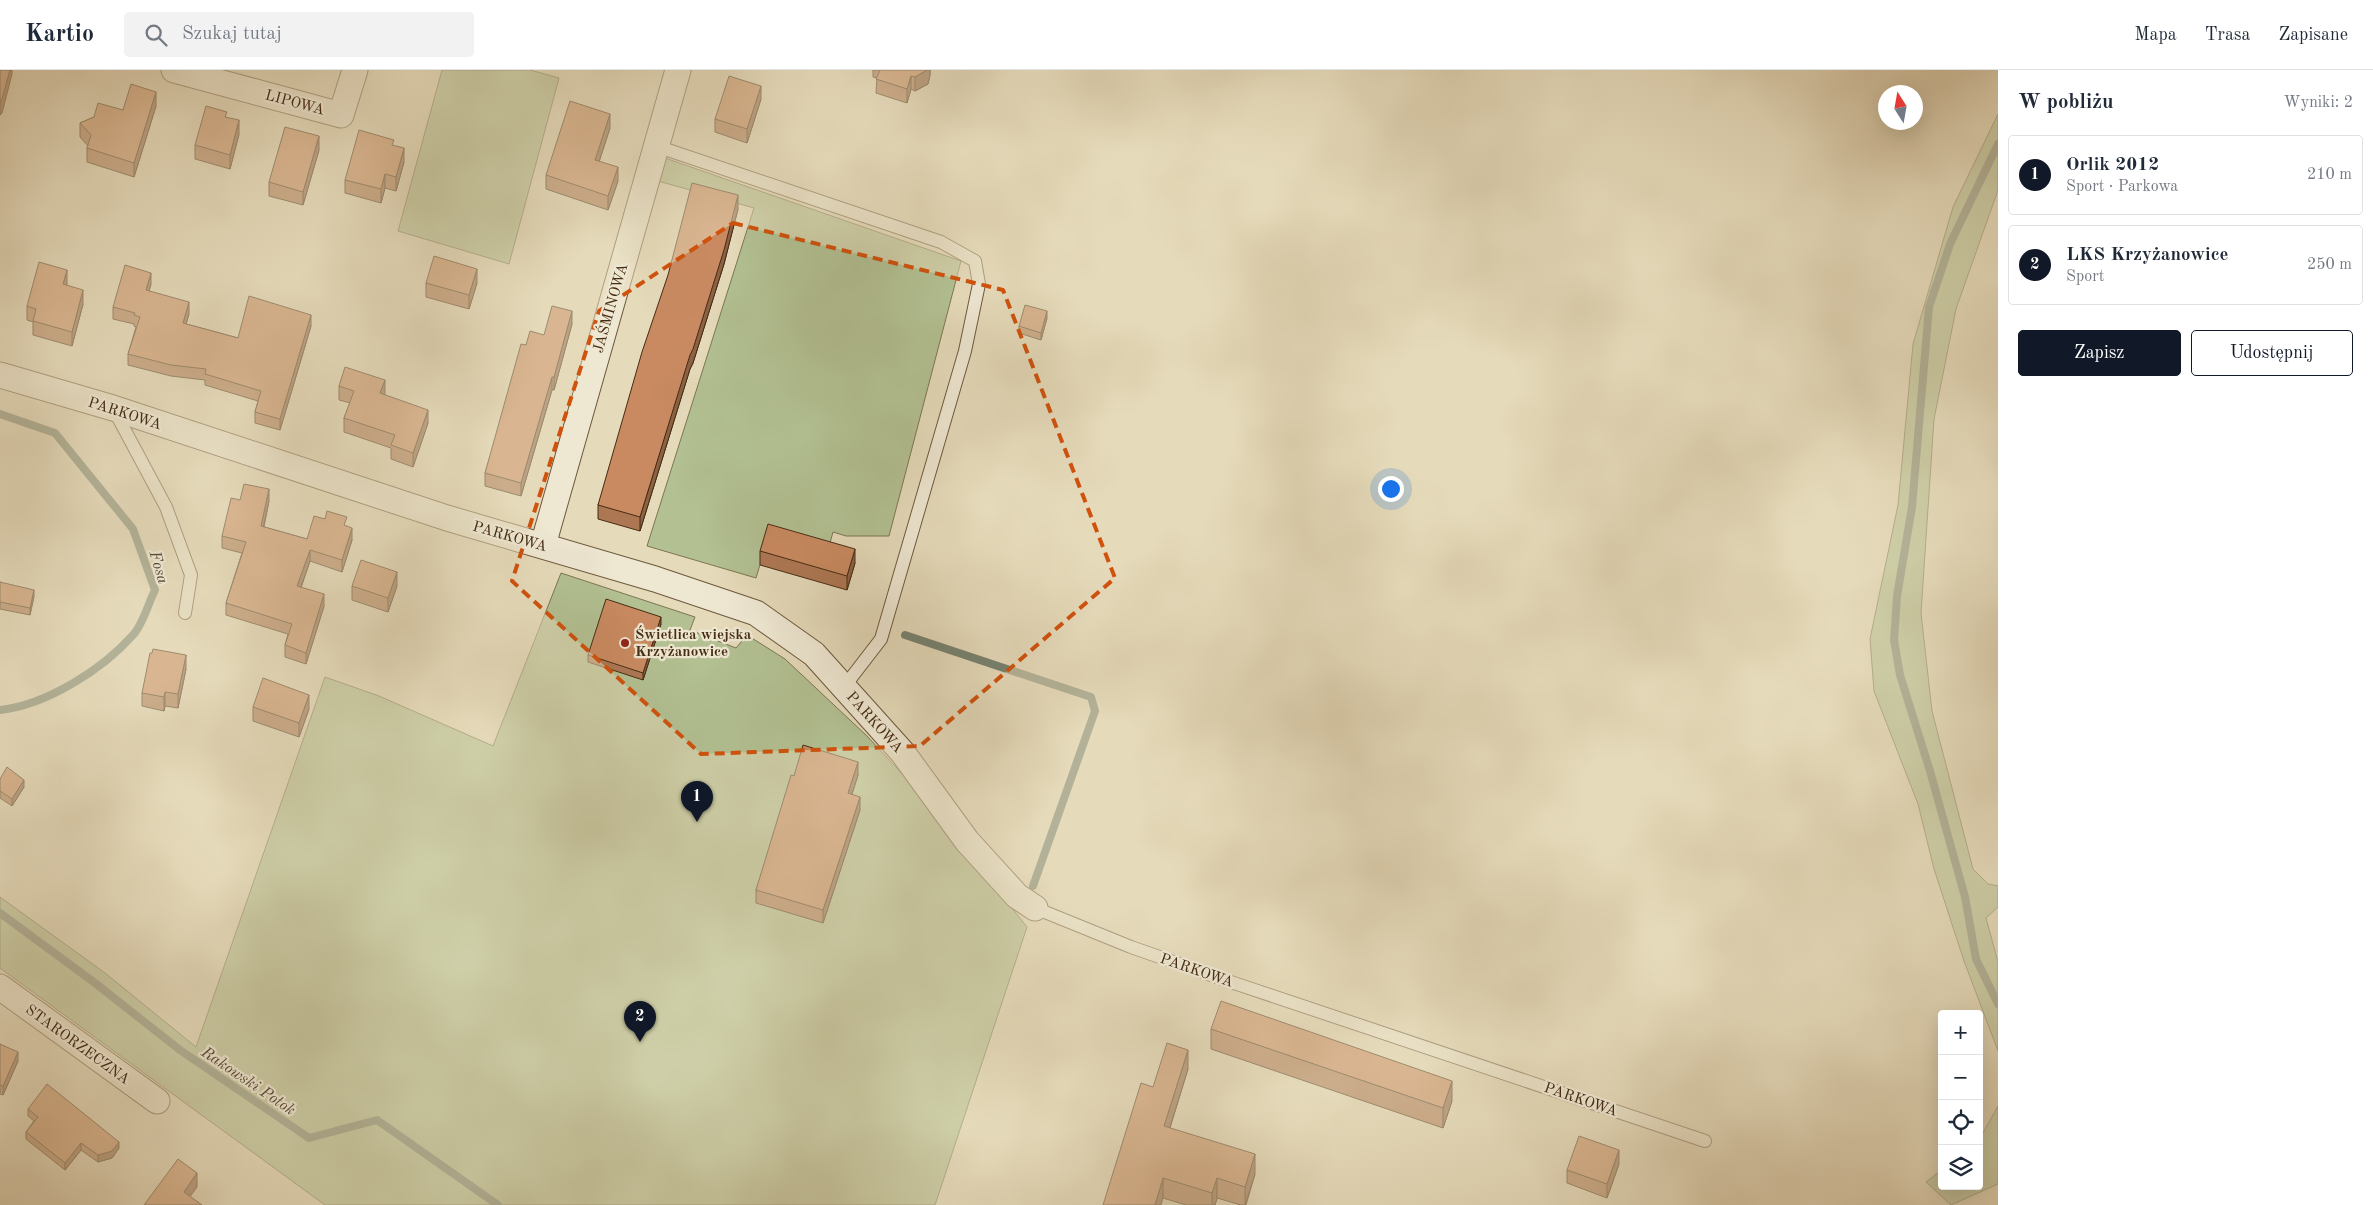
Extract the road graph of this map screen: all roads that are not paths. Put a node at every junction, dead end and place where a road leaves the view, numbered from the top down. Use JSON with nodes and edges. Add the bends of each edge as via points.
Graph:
{"nodes":[{"id":1,"x":174,"y":70,"type":"edge"},
{"id":2,"x":355,"y":70,"type":"edge"},
{"id":3,"x":678,"y":70,"type":"edge"},
{"id":4,"x":656,"y":146,"type":"junction"},
{"id":5,"x":0,"y":374,"type":"edge"},
{"id":6,"x":113,"y":408,"type":"junction"},
{"id":7,"x":543,"y":546,"type":"junction"},
{"id":8,"x":185,"y":612,"type":"dead end"},
{"id":9,"x":844,"y":687,"type":"junction"},
{"id":10,"x":1034,"y":908,"type":"joint"},
{"id":11,"x":0,"y":987,"type":"edge"},
{"id":12,"x":157,"y":1101,"type":"dead end"},
{"id":13,"x":1705,"y":1141,"type":"dead end"}],
"edges":[{"from":1,"to":2,"type":"street","name":"LIPOWA","via":[[341,115]]},
{"from":3,"to":4,"type":"street","name":"JAŚMINOWA"},
{"from":4,"to":7,"type":"street","name":"JAŚMINOWA"},
{"from":4,"to":9,"type":"lane","via":[[941,242],[975,261],[979,284],[965,352],[881,639]]},
{"from":5,"to":6,"type":"street","name":"PARKOWA"},
{"from":6,"to":7,"type":"street","name":"PARKOWA","via":[[447,518]]},
{"from":6,"to":8,"type":"lane","via":[[166,507],[191,575]]},
{"from":7,"to":9,"type":"street","name":"PARKOWA","via":[[756,613],[814,654]]},
{"from":9,"to":10,"type":"street","name":"PARKOWA","via":[[903,753],[967,841],[1017,896]]},
{"from":10,"to":13,"type":"lane","name":"PARKOWA","via":[[1131,947]]},
{"from":11,"to":12,"type":"street","name":"STARORZECZNA"}]}
